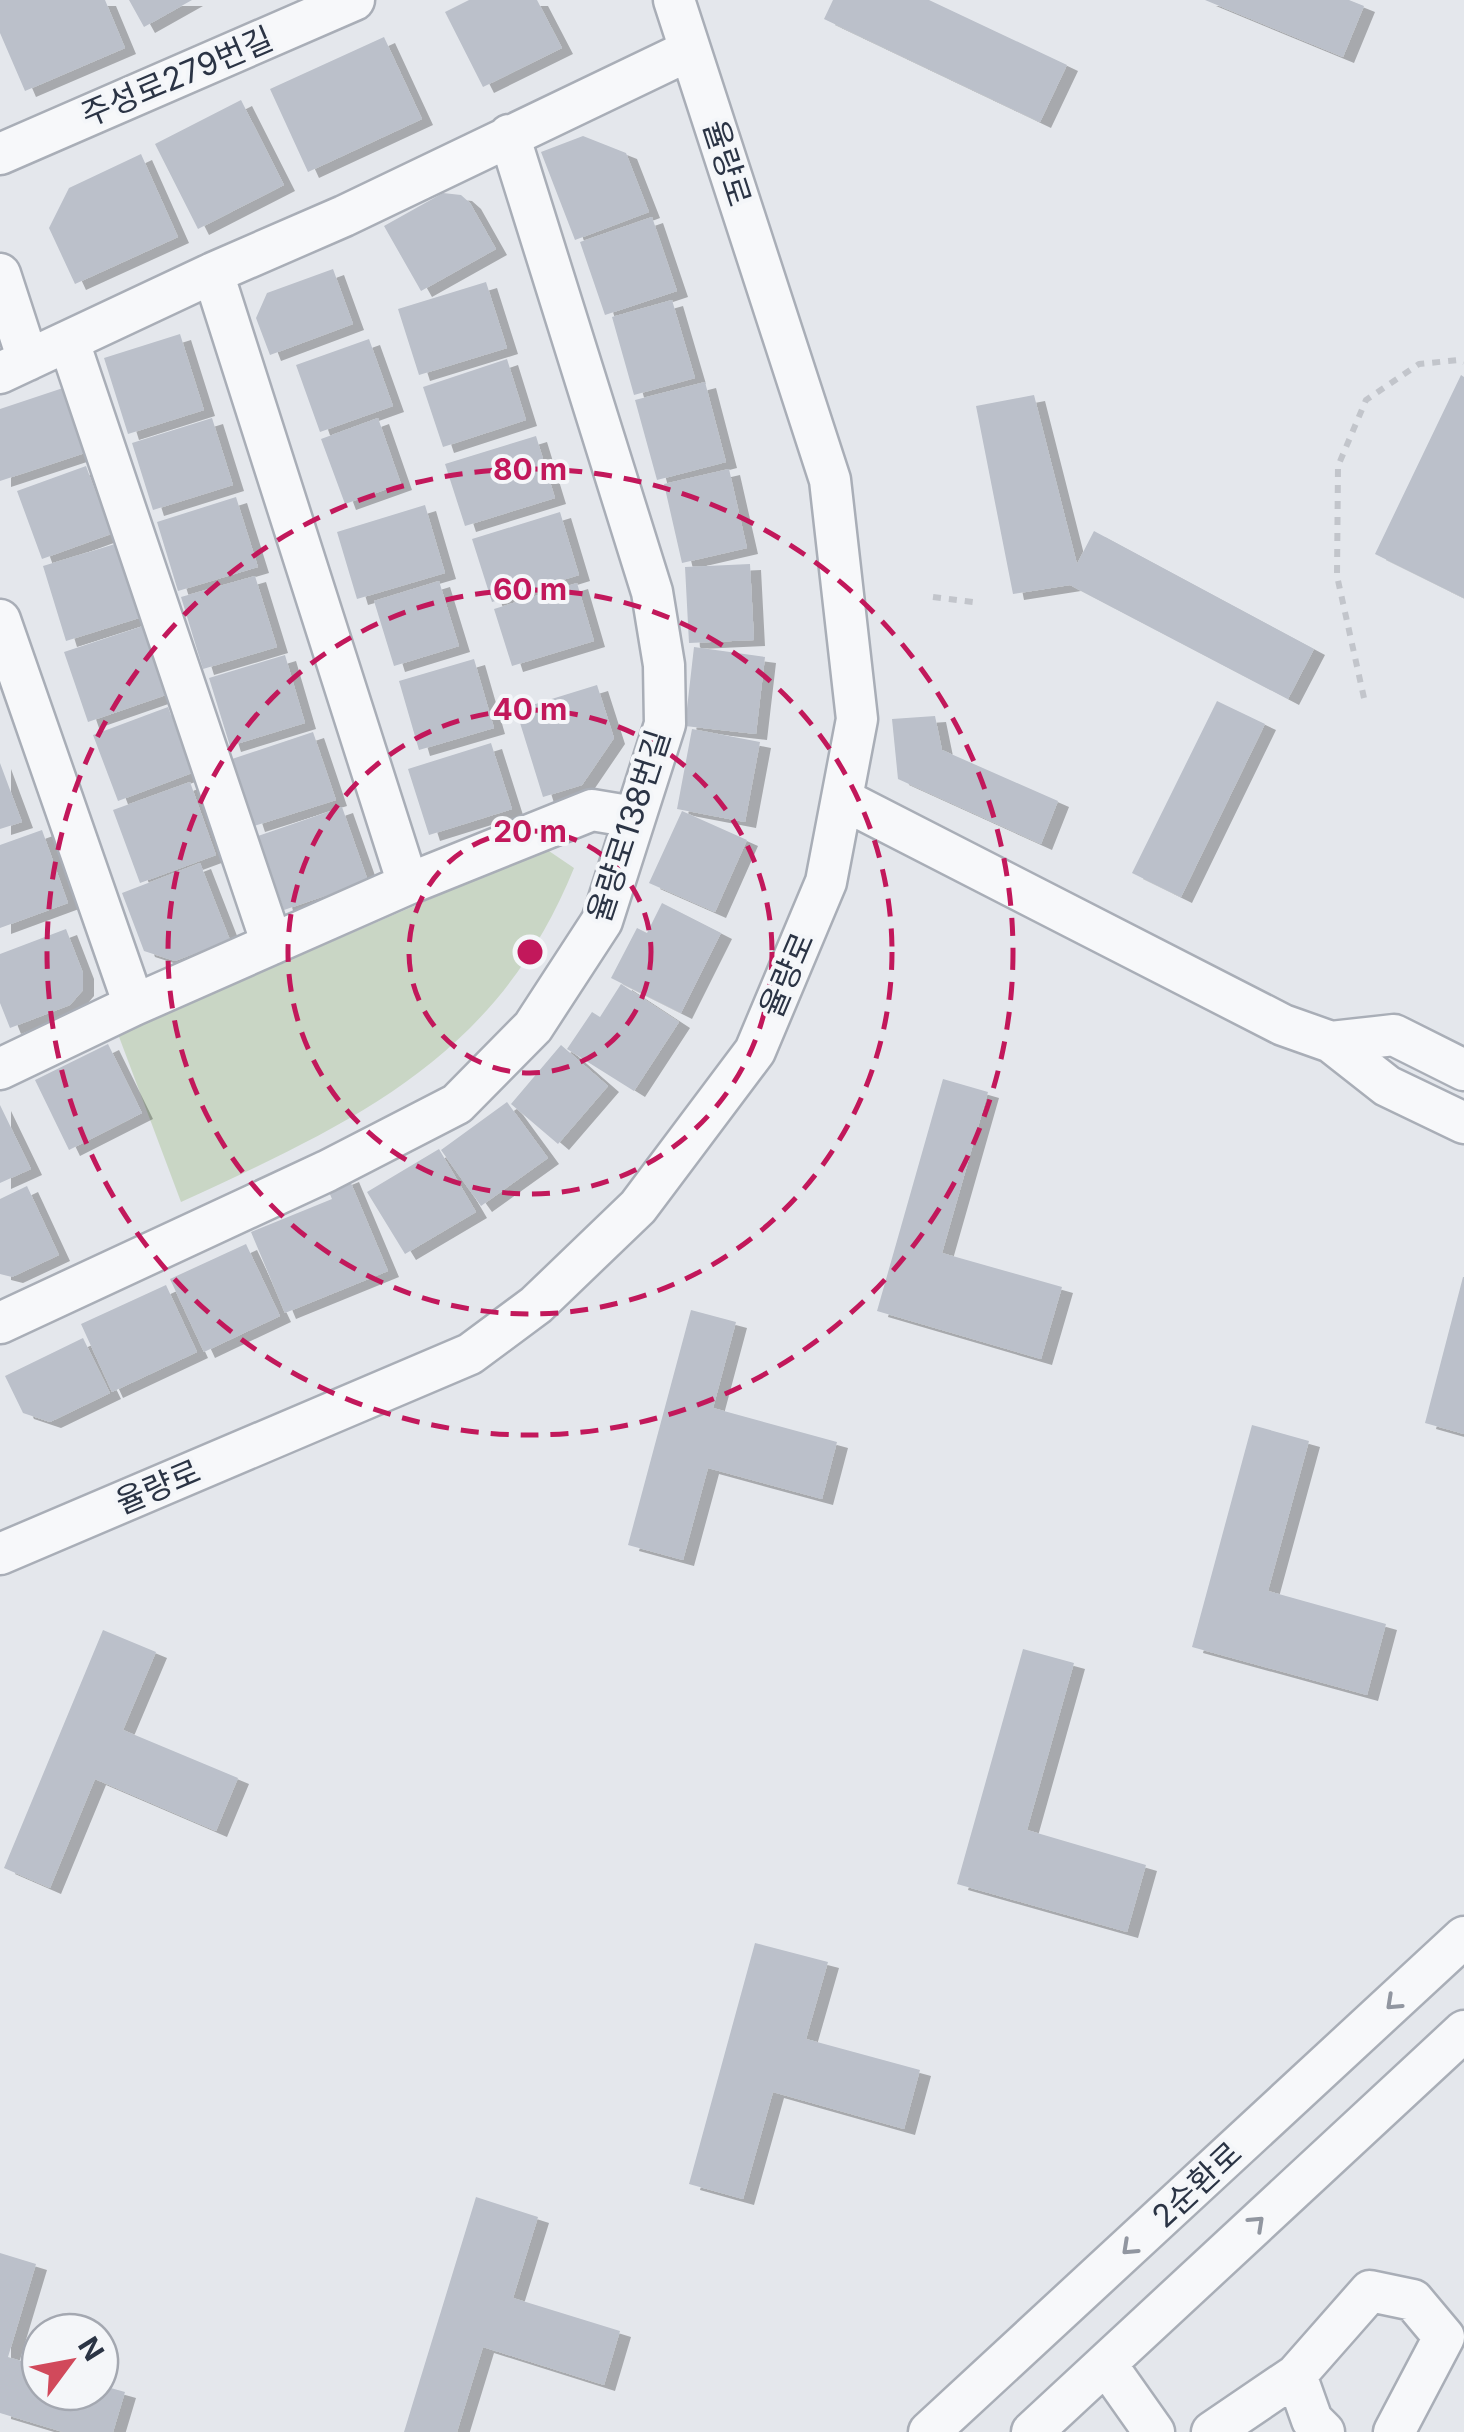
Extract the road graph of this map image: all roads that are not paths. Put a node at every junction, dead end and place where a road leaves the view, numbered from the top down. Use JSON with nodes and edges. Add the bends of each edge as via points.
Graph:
{"nodes":[{"id":1,"x":354,"y":0,"type":"edge"},
{"id":2,"x":674,"y":0,"type":"edge"},
{"id":3,"x":690,"y":50,"type":"junction"},
{"id":4,"x":509,"y":135,"type":"junction"},
{"id":5,"x":1,"y":149,"type":"edge"},
{"id":6,"x":213,"y":273,"type":"junction"},
{"id":7,"x":0,"y":274,"type":"edge"},
{"id":8,"x":69,"y":342,"type":"junction"},
{"id":9,"x":14,"y":366,"type":"edge"},
{"id":10,"x":0,"y":620,"type":"edge"},
{"id":11,"x":842,"y":798,"type":"junction"},
{"id":12,"x":634,"y":817,"type":"junction"},
{"id":13,"x":408,"y":884,"type":"junction"},
{"id":14,"x":272,"y":944,"type":"junction"},
{"id":15,"x":134,"y":1005,"type":"junction"},
{"id":16,"x":1332,"y":1042,"type":"junction"},
{"id":17,"x":0,"y":1069,"type":"edge"},
{"id":18,"x":1464,"y":1070,"type":"edge"},
{"id":19,"x":1464,"y":1123,"type":"edge"},
{"id":20,"x":0,"y":1323,"type":"edge"},
{"id":21,"x":0,"y":1554,"type":"edge"},
{"id":22,"x":1464,"y":1936,"type":"edge"},
{"id":23,"x":1464,"y":2031,"type":"edge"},
{"id":24,"x":1106,"y":2364,"type":"junction"},
{"id":25,"x":1296,"y":2375,"type":"junction"},
{"id":26,"x":929,"y":2432,"type":"edge"},
{"id":27,"x":1032,"y":2432,"type":"edge"},
{"id":28,"x":1154,"y":2432,"type":"edge"},
{"id":29,"x":1212,"y":2432,"type":"edge"},
{"id":30,"x":1324,"y":2432,"type":"edge"},
{"id":31,"x":1394,"y":2432,"type":"edge"}],
"edges":[{"from":1,"to":5,"type":"street","name":"주성로279번길"},
{"from":2,"to":3,"type":"street","name":"율량로"},
{"from":3,"to":4,"type":"street"},
{"from":3,"to":11,"type":"street","name":"율량로","via":[[830,480],[856,719]]},
{"from":4,"to":6,"type":"street"},
{"from":4,"to":12,"type":"street","name":"율량로138번길","via":[[652,592],[665,724]]},
{"from":6,"to":8,"type":"street"},
{"from":6,"to":13,"type":"street"},
{"from":7,"to":9,"type":"street"},
{"from":8,"to":9,"type":"street"},
{"from":8,"to":14,"type":"street"},
{"from":10,"to":15,"type":"street"},
{"from":11,"to":16,"type":"street","via":[[1283,1025]]},
{"from":11,"to":21,"type":"street","name":"율량로","via":[[826,882],[756,1051],[638,1206],[536,1305],[470,1354]]},
{"from":12,"to":13,"type":"street","via":[[592,810]]},
{"from":12,"to":20,"type":"street","name":"율량로138번길","via":[[602,921],[533,1028],[456,1104]]},
{"from":13,"to":14,"type":"street"},
{"from":14,"to":15,"type":"street"},
{"from":15,"to":17,"type":"street"},
{"from":16,"to":18,"type":"street","via":[[1394,1035]]},
{"from":16,"to":19,"type":"street","via":[[1387,1086]]},
{"from":22,"to":26,"type":"street","name":"2순환로","one_way":true},
{"from":24,"to":23,"type":"street","one_way":true},
{"from":24,"to":27,"type":"street"},
{"from":24,"to":28,"type":"street"},
{"from":25,"to":29,"type":"street"},
{"from":25,"to":30,"type":"street","via":[[1312,2420]]},
{"from":25,"to":31,"type":"street","via":[[1370,2291],[1412,2300],[1444,2337]]}]}
